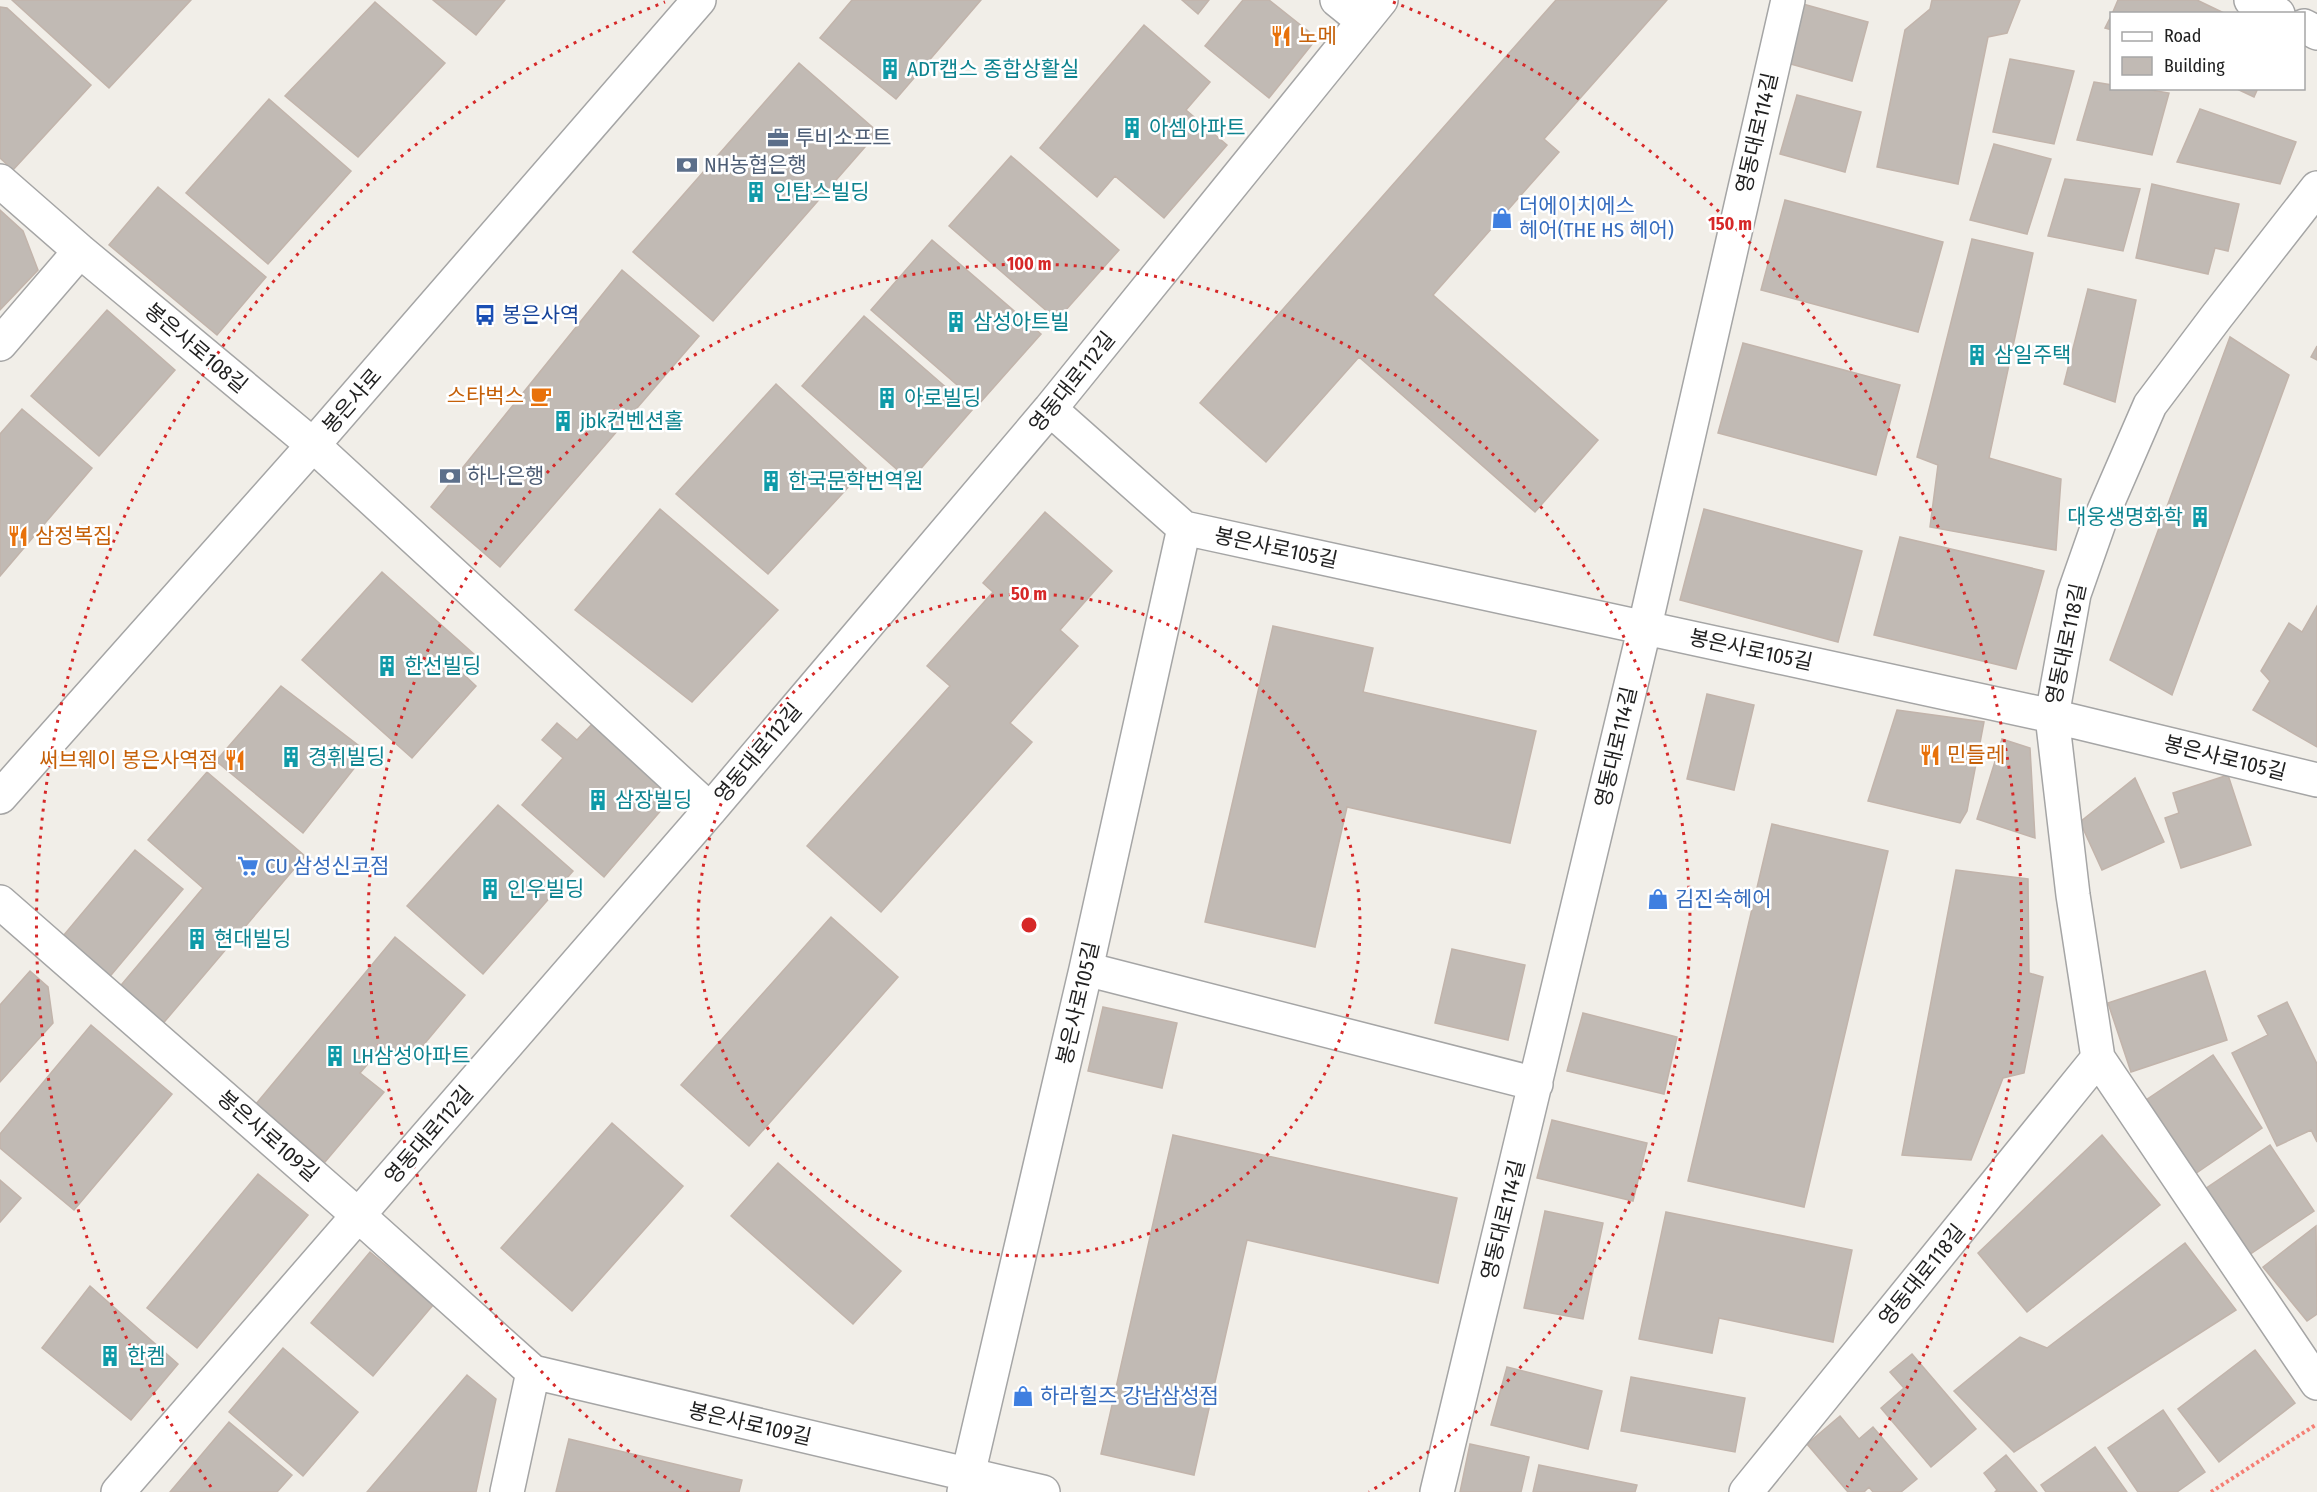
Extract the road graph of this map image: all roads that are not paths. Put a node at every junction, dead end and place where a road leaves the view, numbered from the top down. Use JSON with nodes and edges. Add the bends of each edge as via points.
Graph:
{"nodes":[{"id":1,"x":699,"y":0,"type":"edge"},
{"id":2,"x":1337,"y":0,"type":"edge"},
{"id":3,"x":1788,"y":0,"type":"edge"},
{"id":4,"x":2251,"y":0,"type":"edge"},
{"id":5,"x":1372,"y":11,"type":"edge"},
{"id":6,"x":2274,"y":12,"type":"edge"},
{"id":7,"x":0,"y":181,"type":"edge"},
{"id":8,"x":2317,"y":189,"type":"edge"},
{"id":9,"x":80,"y":251,"type":"junction"},
{"id":10,"x":0,"y":344,"type":"edge"},
{"id":11,"x":1050,"y":409,"type":"junction"},
{"id":12,"x":313,"y":445,"type":"junction"},
{"id":13,"x":1184,"y":528,"type":"junction"},
{"id":14,"x":1645,"y":626,"type":"junction"},
{"id":15,"x":2052,"y":716,"type":"junction"},
{"id":16,"x":2317,"y":780,"type":"edge"},
{"id":17,"x":0,"y":797,"type":"edge"},
{"id":18,"x":710,"y":810,"type":"junction"},
{"id":19,"x":0,"y":902,"type":"edge"},
{"id":20,"x":1086,"y":969,"type":"junction"},
{"id":21,"x":2098,"y":1058,"type":"junction"},
{"id":22,"x":1536,"y":1084,"type":"junction"},
{"id":23,"x":359,"y":1216,"type":"junction"},
{"id":24,"x":533,"y":1372,"type":"junction"},
{"id":25,"x":2317,"y":1383,"type":"edge"},
{"id":26,"x":966,"y":1484,"type":"edge"},
{"id":27,"x":118,"y":1492,"type":"edge"},
{"id":28,"x":507,"y":1492,"type":"edge"},
{"id":29,"x":1043,"y":1492,"type":"edge"},
{"id":30,"x":1437,"y":1492,"type":"edge"},
{"id":31,"x":1746,"y":1492,"type":"edge"}],
"edges":[{"from":1,"to":12,"type":"street","name":"봉은사로"},
{"from":2,"to":5,"type":"street"},
{"from":3,"to":14,"type":"street","name":"영동대로114길"},
{"from":4,"to":6,"type":"street"},
{"from":5,"to":11,"type":"street","name":"영동대로112길"},
{"from":7,"to":9,"type":"street","name":"봉은사로108길"},
{"from":8,"to":15,"type":"street","name":"영동대로118길","via":[[2150,405],[2100,520],[2074,594]]},
{"from":9,"to":10,"type":"street"},
{"from":9,"to":12,"type":"street","name":"봉은사로108길"},
{"from":11,"to":13,"type":"street","name":"봉은사로105길"},
{"from":11,"to":18,"type":"street","name":"영동대로112길"},
{"from":12,"to":17,"type":"street","name":"봉은사로"},
{"from":12,"to":18,"type":"street","name":"봉은사로108길"},
{"from":13,"to":14,"type":"street","name":"봉은사로105길"},
{"from":13,"to":20,"type":"street","name":"봉은사로105길"},
{"from":14,"to":15,"type":"street","name":"봉은사로105길"},
{"from":14,"to":22,"type":"street","name":"영동대로114길"},
{"from":15,"to":16,"type":"street","name":"봉은사로105길"},
{"from":15,"to":21,"type":"street","name":"영동대로118길","via":[[2073,896]]},
{"from":18,"to":23,"type":"street","name":"영동대로112길"},
{"from":19,"to":23,"type":"street","name":"봉은사로109길"},
{"from":20,"to":22,"type":"street"},
{"from":20,"to":26,"type":"street","name":"봉은사로105길"},
{"from":21,"to":25,"type":"street","name":"영동대로118길"},
{"from":21,"to":31,"type":"street","name":"영동대로118길"},
{"from":22,"to":30,"type":"street","name":"영동대로114길"},
{"from":23,"to":24,"type":"street","name":"봉은사로109길"},
{"from":23,"to":27,"type":"street","name":"영동대로112길"},
{"from":24,"to":26,"type":"street","name":"봉은사로109길"},
{"from":24,"to":28,"type":"street"},
{"from":26,"to":29,"type":"street","name":"봉은사로109길"}]}
